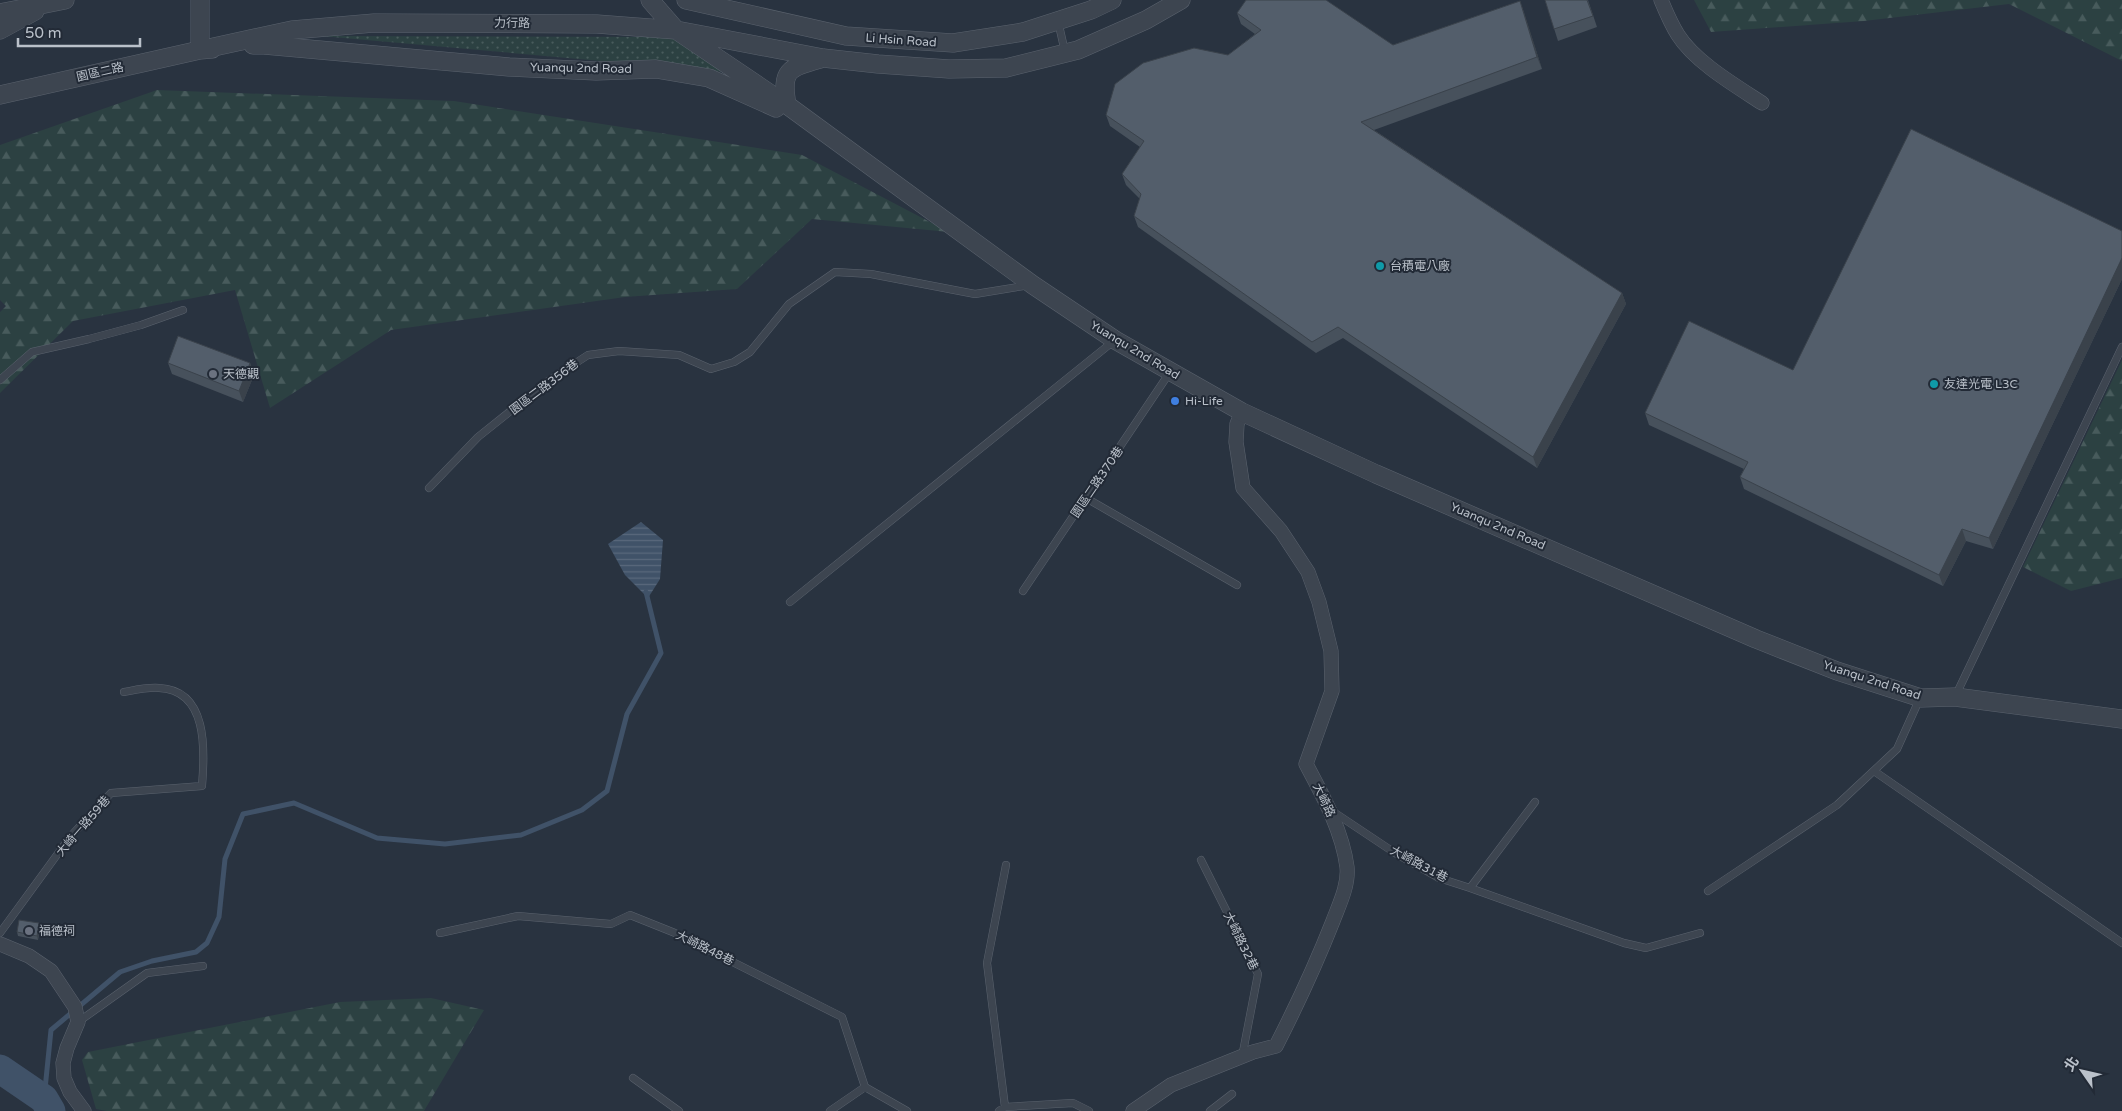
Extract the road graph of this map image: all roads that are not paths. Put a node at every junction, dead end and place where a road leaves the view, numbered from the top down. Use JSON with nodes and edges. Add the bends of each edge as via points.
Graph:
{"nodes":[{"id":1,"x":200,"y":0,"type":"edge"},
{"id":2,"x":650,"y":0,"type":"edge"},
{"id":3,"x":686,"y":0,"type":"edge"},
{"id":4,"x":1112,"y":0,"type":"edge"},
{"id":5,"x":1181,"y":0,"type":"edge"},
{"id":6,"x":1662,"y":0,"type":"edge"},
{"id":7,"x":58,"y":1,"type":"edge"},
{"id":8,"x":0,"y":13,"type":"edge"},
{"id":9,"x":1058,"y":21,"type":"junction"},
{"id":10,"x":0,"y":30,"type":"edge"},
{"id":11,"x":676,"y":30,"type":"junction"},
{"id":12,"x":200,"y":50,"type":"junction"},
{"id":13,"x":1066,"y":53,"type":"junction"},
{"id":14,"x":823,"y":58,"type":"junction"},
{"id":15,"x":0,"y":95,"type":"edge"},
{"id":16,"x":1762,"y":103,"type":"dead end"},
{"id":17,"x":787,"y":105,"type":"junction"},
{"id":18,"x":925,"y":207,"type":"junction"},
{"id":19,"x":1033,"y":285,"type":"junction"},
{"id":20,"x":183,"y":310,"type":"dead end"},
{"id":21,"x":1115,"y":340,"type":"junction"},
{"id":22,"x":2122,"y":347,"type":"edge"},
{"id":23,"x":1170,"y":372,"type":"junction"},
{"id":24,"x":0,"y":380,"type":"edge"},
{"id":25,"x":1242,"y":412,"type":"junction"},
{"id":26,"x":429,"y":488,"type":"dead end"},
{"id":27,"x":1086,"y":498,"type":"junction"},
{"id":28,"x":1237,"y":585,"type":"dead end"},
{"id":29,"x":1023,"y":591,"type":"dead end"},
{"id":30,"x":790,"y":602,"type":"dead end"},
{"id":31,"x":124,"y":692,"type":"dead end"},
{"id":32,"x":1955,"y":697,"type":"junction"},
{"id":33,"x":1921,"y":698,"type":"junction"},
{"id":34,"x":2122,"y":719,"type":"edge"},
{"id":35,"x":1874,"y":771,"type":"junction"},
{"id":36,"x":1535,"y":802,"type":"dead end"},
{"id":37,"x":1329,"y":809,"type":"junction"},
{"id":38,"x":1201,"y":860,"type":"dead end"},
{"id":39,"x":1006,"y":865,"type":"dead end"},
{"id":40,"x":1470,"y":888,"type":"junction"},
{"id":41,"x":1708,"y":891,"type":"dead end"},
{"id":42,"x":0,"y":933,"type":"edge"},
{"id":43,"x":440,"y":933,"type":"dead end"},
{"id":44,"x":1700,"y":933,"type":"dead end"},
{"id":45,"x":2122,"y":943,"type":"edge"},
{"id":46,"x":0,"y":944,"type":"edge"},
{"id":47,"x":203,"y":966,"type":"dead end"},
{"id":48,"x":78,"y":1022,"type":"junction"},
{"id":49,"x":1242,"y":1057,"type":"junction"},
{"id":50,"x":633,"y":1078,"type":"dead end"},
{"id":51,"x":865,"y":1087,"type":"junction"},
{"id":52,"x":1232,"y":1094,"type":"dead end"},
{"id":53,"x":1002,"y":1109,"type":"edge"},
{"id":54,"x":84,"y":1111,"type":"edge"},
{"id":55,"x":679,"y":1111,"type":"edge"},
{"id":56,"x":830,"y":1111,"type":"edge"},
{"id":57,"x":907,"y":1111,"type":"edge"},
{"id":58,"x":1089,"y":1111,"type":"edge"},
{"id":59,"x":1133,"y":1111,"type":"edge"},
{"id":60,"x":1210,"y":1111,"type":"edge"}],
"edges":[{"from":1,"to":12,"type":"street"},
{"from":2,"to":11,"type":"street","name":"Yuanqu 2nd Road"},
{"from":3,"to":9,"type":"street","name":"Li Hsin Road","via":[[846,36],[911,42],[953,43],[1023,32]]},
{"from":4,"to":9,"type":"street","name":"Li Hsin Road"},
{"from":5,"to":13,"type":"street","name":"Li Hsin Road","via":[[1146,20]]},
{"from":6,"to":16,"type":"street","via":[[1679,37],[1730,82]]},
{"from":7,"to":8,"type":"street"},
{"from":7,"to":10,"type":"street"},
{"from":9,"to":13,"type":"lane"},
{"from":11,"to":12,"type":"street","name":"力行路","via":[[597,24],[374,23],[292,30]]},
{"from":11,"to":14,"type":"street","name":"力行路"},
{"from":11,"to":17,"type":"street","name":"Yuanqu 2nd Road"},
{"from":12,"to":15,"type":"street","name":"園區二路"},
{"from":12,"to":18,"type":"street","name":"Yuanqu 2nd Road","via":[[264,44],[509,67],[596,71],[656,69],[708,78],[794,117]]},
{"from":13,"to":14,"type":"street","name":"Li Hsin Road","via":[[1006,68],[949,70]]},
{"from":14,"to":17,"type":"street","via":[[792,69],[786,75]]},
{"from":17,"to":18,"type":"street","name":"Yuanqu 2nd Road"},
{"from":18,"to":19,"type":"street","name":"Yuanqu 2nd Road"},
{"from":19,"to":21,"type":"street","name":"Yuanqu 2nd Road"},
{"from":19,"to":26,"type":"lane","name":"園區二路356巷","via":[[975,294],[871,274],[835,272],[788,304],[750,352],[734,362],[711,369],[679,355],[619,351],[588,354],[548,381],[478,437]]},
{"from":20,"to":24,"type":"lane","via":[[163,319],[32,352]]},
{"from":21,"to":23,"type":"street","name":"Yuanqu 2nd Road"},
{"from":21,"to":30,"type":"lane"},
{"from":22,"to":32,"type":"lane"},
{"from":23,"to":25,"type":"street","name":"Yuanqu 2nd Road"},
{"from":23,"to":27,"type":"lane","name":"園區二路370巷"},
{"from":25,"to":33,"type":"street","name":"Yuanqu 2nd Road","via":[[1376,474],[1756,639]]},
{"from":25,"to":37,"type":"street","name":"大崎路","via":[[1237,424],[1236,442],[1243,488],[1281,531],[1308,572],[1331,651],[1332,692],[1306,764]]},
{"from":27,"to":28,"type":"lane"},
{"from":27,"to":29,"type":"lane","name":"園區二路370巷"},
{"from":31,"to":42,"type":"lane","name":"大崎一路59巷","via":[[159,688],[177,691],[188,700],[202,727],[202,786],[112,793],[70,837]]},
{"from":32,"to":33,"type":"street","name":"Yuanqu 2nd Road"},
{"from":32,"to":34,"type":"street","name":"Yuanqu 2nd Road"},
{"from":33,"to":35,"type":"lane","via":[[1897,749]]},
{"from":35,"to":41,"type":"lane","via":[[1837,805]]},
{"from":35,"to":45,"type":"lane"},
{"from":36,"to":40,"type":"lane"},
{"from":37,"to":40,"type":"lane","name":"大崎路31巷","via":[[1439,878]]},
{"from":37,"to":49,"type":"street","name":"大崎路","via":[[1347,868],[1343,894],[1302,994],[1276,1046]]},
{"from":38,"to":49,"type":"lane","name":"大崎路32巷","via":[[1258,974]]},
{"from":39,"to":53,"type":"lane","via":[[987,962]]},
{"from":40,"to":44,"type":"lane","name":"大崎路31巷","via":[[1646,948]]},
{"from":43,"to":51,"type":"lane","name":"大崎路48巷","via":[[518,916],[611,924],[630,915],[675,933],[842,1017]]},
{"from":46,"to":48,"type":"street","via":[[29,956],[51,971],[76,1008]]},
{"from":47,"to":48,"type":"lane","via":[[147,973]]},
{"from":48,"to":54,"type":"street","via":[[66,1048],[64,1078]]},
{"from":49,"to":59,"type":"street","name":"大崎路","via":[[1170,1085]]},
{"from":50,"to":55,"type":"lane"},
{"from":51,"to":56,"type":"lane"},
{"from":51,"to":57,"type":"lane"},
{"from":52,"to":60,"type":"lane"},
{"from":53,"to":58,"type":"lane","via":[[1072,1103]]}]}
